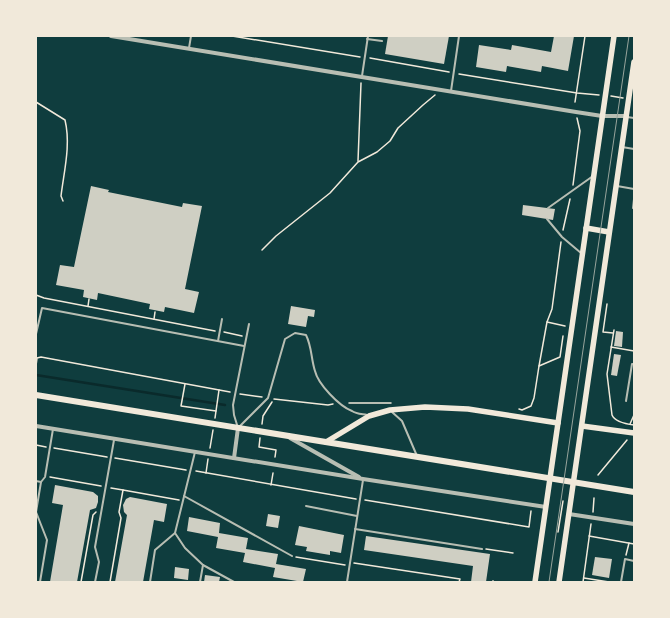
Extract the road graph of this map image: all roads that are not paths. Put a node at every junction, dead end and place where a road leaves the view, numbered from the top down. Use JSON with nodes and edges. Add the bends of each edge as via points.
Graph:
{"nodes":[{"id":1,"x":110,"y":36,"type":"edge"},
{"id":2,"x":191,"y":36,"type":"edge"},
{"id":3,"x":459,"y":36,"type":"edge"},
{"id":4,"x":614,"y":36,"type":"edge"},
{"id":5,"x":367,"y":37,"type":"edge"},
{"id":6,"x":382,"y":41,"type":"dead end"},
{"id":7,"x":189,"y":48,"type":"junction"},
{"id":8,"x":634,"y":62,"type":"edge"},
{"id":9,"x":361,"y":77,"type":"junction"},
{"id":10,"x":451,"y":92,"type":"junction"},
{"id":11,"x":602,"y":116,"type":"junction"},
{"id":12,"x":626,"y":116,"type":"junction"},
{"id":13,"x":634,"y":118,"type":"edge"},
{"id":14,"x":621,"y":147,"type":"junction"},
{"id":15,"x":634,"y":149,"type":"edge"},
{"id":16,"x":594,"y":176,"type":"junction"},
{"id":17,"x":616,"y":186,"type":"junction"},
{"id":18,"x":634,"y":188,"type":"edge"},
{"id":19,"x":634,"y":199,"type":"edge"},
{"id":20,"x":548,"y":208,"type":"dead end"},
{"id":21,"x":633,"y":208,"type":"dead end"},
{"id":22,"x":547,"y":219,"type":"dead end"},
{"id":23,"x":586,"y":228,"type":"junction"},
{"id":24,"x":609,"y":232,"type":"junction"},
{"id":25,"x":582,"y":254,"type":"junction"},
{"id":26,"x":222,"y":319,"type":"dead end"},
{"id":27,"x":249,"y":324,"type":"dead end"},
{"id":28,"x":36,"y":334,"type":"edge"},
{"id":29,"x":218,"y":341,"type":"junction"},
{"id":30,"x":244,"y":346,"type":"junction"},
{"id":31,"x":634,"y":364,"type":"edge"},
{"id":32,"x":36,"y":395,"type":"edge"},
{"id":33,"x":626,"y":401,"type":"dead end"},
{"id":34,"x":390,"y":410,"type":"junction"},
{"id":35,"x":369,"y":416,"type":"junction"},
{"id":36,"x":558,"y":423,"type":"junction"},
{"id":37,"x":36,"y":426,"type":"edge"},
{"id":38,"x":582,"y":426,"type":"junction"},
{"id":39,"x":238,"y":428,"type":"junction"},
{"id":40,"x":53,"y":429,"type":"junction"},
{"id":41,"x":634,"y":433,"type":"edge"},
{"id":42,"x":286,"y":435,"type":"junction"},
{"id":43,"x":114,"y":439,"type":"junction"},
{"id":44,"x":326,"y":442,"type":"junction"},
{"id":45,"x":195,"y":452,"type":"junction"},
{"id":46,"x":417,"y":457,"type":"junction"},
{"id":47,"x":234,"y":458,"type":"junction"},
{"id":48,"x":550,"y":478,"type":"junction"},
{"id":49,"x":363,"y":479,"type":"junction"},
{"id":50,"x":36,"y":481,"type":"edge"},
{"id":51,"x":41,"y":482,"type":"junction"},
{"id":52,"x":574,"y":482,"type":"junction"},
{"id":53,"x":634,"y":492,"type":"edge"},
{"id":54,"x":184,"y":496,"type":"junction"},
{"id":55,"x":306,"y":506,"type":"dead end"},
{"id":56,"x":546,"y":507,"type":"junction"},
{"id":57,"x":36,"y":512,"type":"edge"},
{"id":58,"x":569,"y":514,"type":"junction"},
{"id":59,"x":357,"y":516,"type":"junction"},
{"id":60,"x":634,"y":524,"type":"edge"},
{"id":61,"x":355,"y":529,"type":"junction"},
{"id":62,"x":175,"y":533,"type":"junction"},
{"id":63,"x":482,"y":549,"type":"road end"},
{"id":64,"x":292,"y":556,"type":"road end"},
{"id":65,"x":634,"y":561,"type":"edge"},
{"id":66,"x":203,"y":565,"type":"junction"},
{"id":67,"x":227,"y":578,"type":"junction"},
{"id":68,"x":40,"y":582,"type":"edge"},
{"id":69,"x":95,"y":582,"type":"edge"},
{"id":70,"x":150,"y":582,"type":"edge"},
{"id":71,"x":200,"y":582,"type":"edge"},
{"id":72,"x":226,"y":582,"type":"edge"},
{"id":73,"x":234,"y":582,"type":"edge"},
{"id":74,"x":347,"y":582,"type":"edge"},
{"id":75,"x":535,"y":582,"type":"edge"},
{"id":76,"x":559,"y":582,"type":"edge"},
{"id":77,"x":622,"y":582,"type":"edge"}],
"edges":[{"from":1,"to":7,"type":"street"},
{"from":2,"to":7,"type":"lane"},
{"from":3,"to":10,"type":"lane"},
{"from":4,"to":11,"type":"main road"},
{"from":5,"to":6,"type":"lane"},
{"from":5,"to":9,"type":"lane"},
{"from":7,"to":9,"type":"street"},
{"from":8,"to":12,"type":"main road"},
{"from":9,"to":10,"type":"street"},
{"from":10,"to":11,"type":"street"},
{"from":11,"to":12,"type":"street"},
{"from":11,"to":16,"type":"main road"},
{"from":12,"to":13,"type":"lane"},
{"from":12,"to":14,"type":"main road"},
{"from":14,"to":15,"type":"lane"},
{"from":14,"to":17,"type":"main road"},
{"from":16,"to":20,"type":"lane"},
{"from":16,"to":23,"type":"main road"},
{"from":17,"to":18,"type":"lane"},
{"from":17,"to":24,"type":"main road"},
{"from":19,"to":21,"type":"lane"},
{"from":22,"to":25,"type":"lane","via":[[562,237]]},
{"from":23,"to":24,"type":"main road"},
{"from":23,"to":25,"type":"main road"},
{"from":24,"to":38,"type":"main road"},
{"from":25,"to":36,"type":"main road"},
{"from":26,"to":29,"type":"lane"},
{"from":27,"to":30,"type":"lane"},
{"from":28,"to":29,"type":"lane","via":[[42,308]]},
{"from":29,"to":30,"type":"lane"},
{"from":30,"to":39,"type":"lane","via":[[233,405]]},
{"from":31,"to":33,"type":"lane"},
{"from":32,"to":39,"type":"main road"},
{"from":34,"to":35,"type":"main road"},
{"from":34,"to":36,"type":"main road","via":[[425,407],[468,409]]},
{"from":34,"to":46,"type":"lane","via":[[402,421]]},
{"from":35,"to":39,"type":"lane","via":[[352,412],[339,403],[318,379],[306,335],[295,333],[285,340],[268,398]]},
{"from":35,"to":44,"type":"main road"},
{"from":36,"to":48,"type":"main road"},
{"from":37,"to":40,"type":"street"},
{"from":38,"to":41,"type":"main road"},
{"from":38,"to":52,"type":"main road"},
{"from":39,"to":42,"type":"main road"},
{"from":39,"to":47,"type":"street"},
{"from":40,"to":43,"type":"street"},
{"from":40,"to":51,"type":"lane","via":[[45,477]]},
{"from":42,"to":44,"type":"main road"},
{"from":42,"to":49,"type":"street"},
{"from":43,"to":45,"type":"street"},
{"from":43,"to":69,"type":"lane","via":[[95,546],[99,562]]},
{"from":44,"to":46,"type":"main road"},
{"from":45,"to":47,"type":"street"},
{"from":45,"to":54,"type":"lane"},
{"from":46,"to":48,"type":"main road"},
{"from":47,"to":49,"type":"street"},
{"from":48,"to":52,"type":"main road"},
{"from":48,"to":56,"type":"main road"},
{"from":49,"to":56,"type":"street"},
{"from":49,"to":59,"type":"lane"},
{"from":50,"to":51,"type":"lane"},
{"from":51,"to":57,"type":"lane"},
{"from":52,"to":53,"type":"main road"},
{"from":52,"to":58,"type":"main road"},
{"from":54,"to":62,"type":"lane"},
{"from":54,"to":64,"type":"lane"},
{"from":55,"to":59,"type":"lane"},
{"from":56,"to":75,"type":"main road"},
{"from":57,"to":68,"type":"lane","via":[[47,540]]},
{"from":58,"to":60,"type":"street"},
{"from":58,"to":76,"type":"main road"},
{"from":59,"to":61,"type":"lane"},
{"from":61,"to":63,"type":"lane"},
{"from":61,"to":74,"type":"lane"},
{"from":62,"to":66,"type":"lane","via":[[185,548]]},
{"from":62,"to":70,"type":"lane","via":[[155,550]]},
{"from":65,"to":77,"type":"lane","via":[[625,559]]},
{"from":66,"to":67,"type":"lane"},
{"from":66,"to":71,"type":"lane"},
{"from":67,"to":72,"type":"lane"},
{"from":67,"to":73,"type":"lane"}]}
